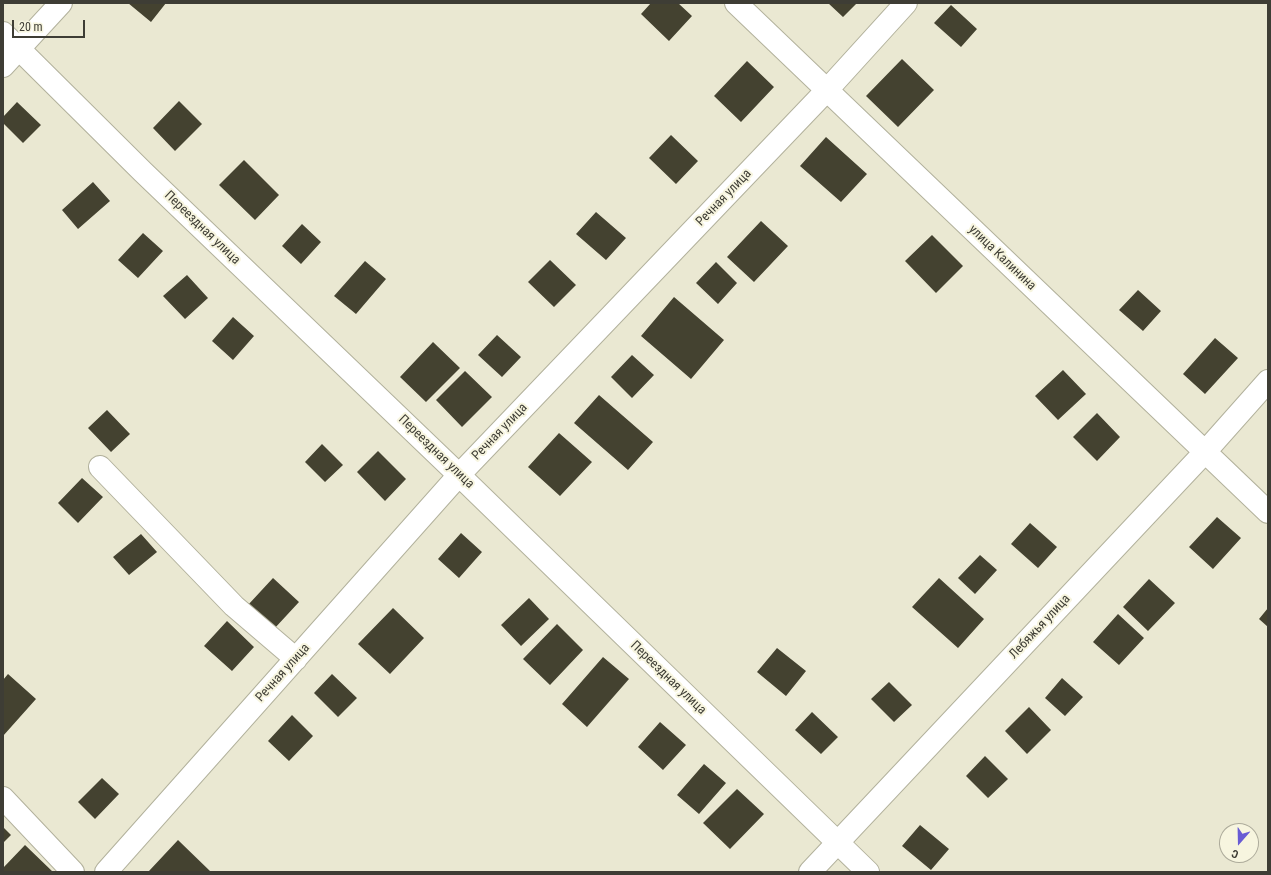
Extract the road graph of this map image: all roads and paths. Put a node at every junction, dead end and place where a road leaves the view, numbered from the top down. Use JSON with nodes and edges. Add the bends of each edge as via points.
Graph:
{"nodes":[{"id":1,"x":61,"y":3,"type":"edge"},
{"id":2,"x":736,"y":3,"type":"edge"},
{"id":3,"x":906,"y":3,"type":"edge"},
{"id":4,"x":3,"y":33,"type":"edge"},
{"id":5,"x":19,"y":48,"type":"junction"},
{"id":6,"x":3,"y":66,"type":"edge"},
{"id":7,"x":827,"y":90,"type":"junction"},
{"id":8,"x":1268,"y":381,"type":"edge"},
{"id":9,"x":1205,"y":452,"type":"junction"},
{"id":10,"x":100,"y":467,"type":"dead end"},
{"id":11,"x":460,"y":475,"type":"junction"},
{"id":12,"x":1268,"y":512,"type":"edge"},
{"id":13,"x":296,"y":659,"type":"junction"},
{"id":14,"x":3,"y":798,"type":"edge"},
{"id":15,"x":837,"y":842,"type":"junction"},
{"id":16,"x":73,"y":872,"type":"edge"},
{"id":17,"x":106,"y":872,"type":"edge"},
{"id":18,"x":810,"y":872,"type":"edge"},
{"id":19,"x":868,"y":872,"type":"edge"}],
"edges":[{"from":1,"to":5,"type":"street"},
{"from":2,"to":7,"type":"street","name":"улица Калинина"},
{"from":3,"to":7,"type":"street","name":"Речная улица"},
{"from":4,"to":5,"type":"street","name":"Переездная улица"},
{"from":5,"to":6,"type":"street"},
{"from":5,"to":11,"type":"street","name":"Переездная улица","via":[[143,172]]},
{"from":7,"to":9,"type":"street","name":"улица Калинина"},
{"from":7,"to":11,"type":"street","name":"Речная улица"},
{"from":8,"to":9,"type":"street","name":"Лебяжья улица"},
{"from":9,"to":12,"type":"street","name":"улица Калинина"},
{"from":9,"to":15,"type":"street","name":"Лебяжья улица"},
{"from":10,"to":13,"type":"street","via":[[234,606]]},
{"from":11,"to":13,"type":"street","name":"Речная улица"},
{"from":11,"to":15,"type":"street","name":"Переездная улица"},
{"from":13,"to":17,"type":"street","name":"Речная улица"},
{"from":14,"to":16,"type":"street"},
{"from":15,"to":18,"type":"street","name":"Лебяжья улица"},
{"from":15,"to":19,"type":"street","name":"Переездная улица"}]}
